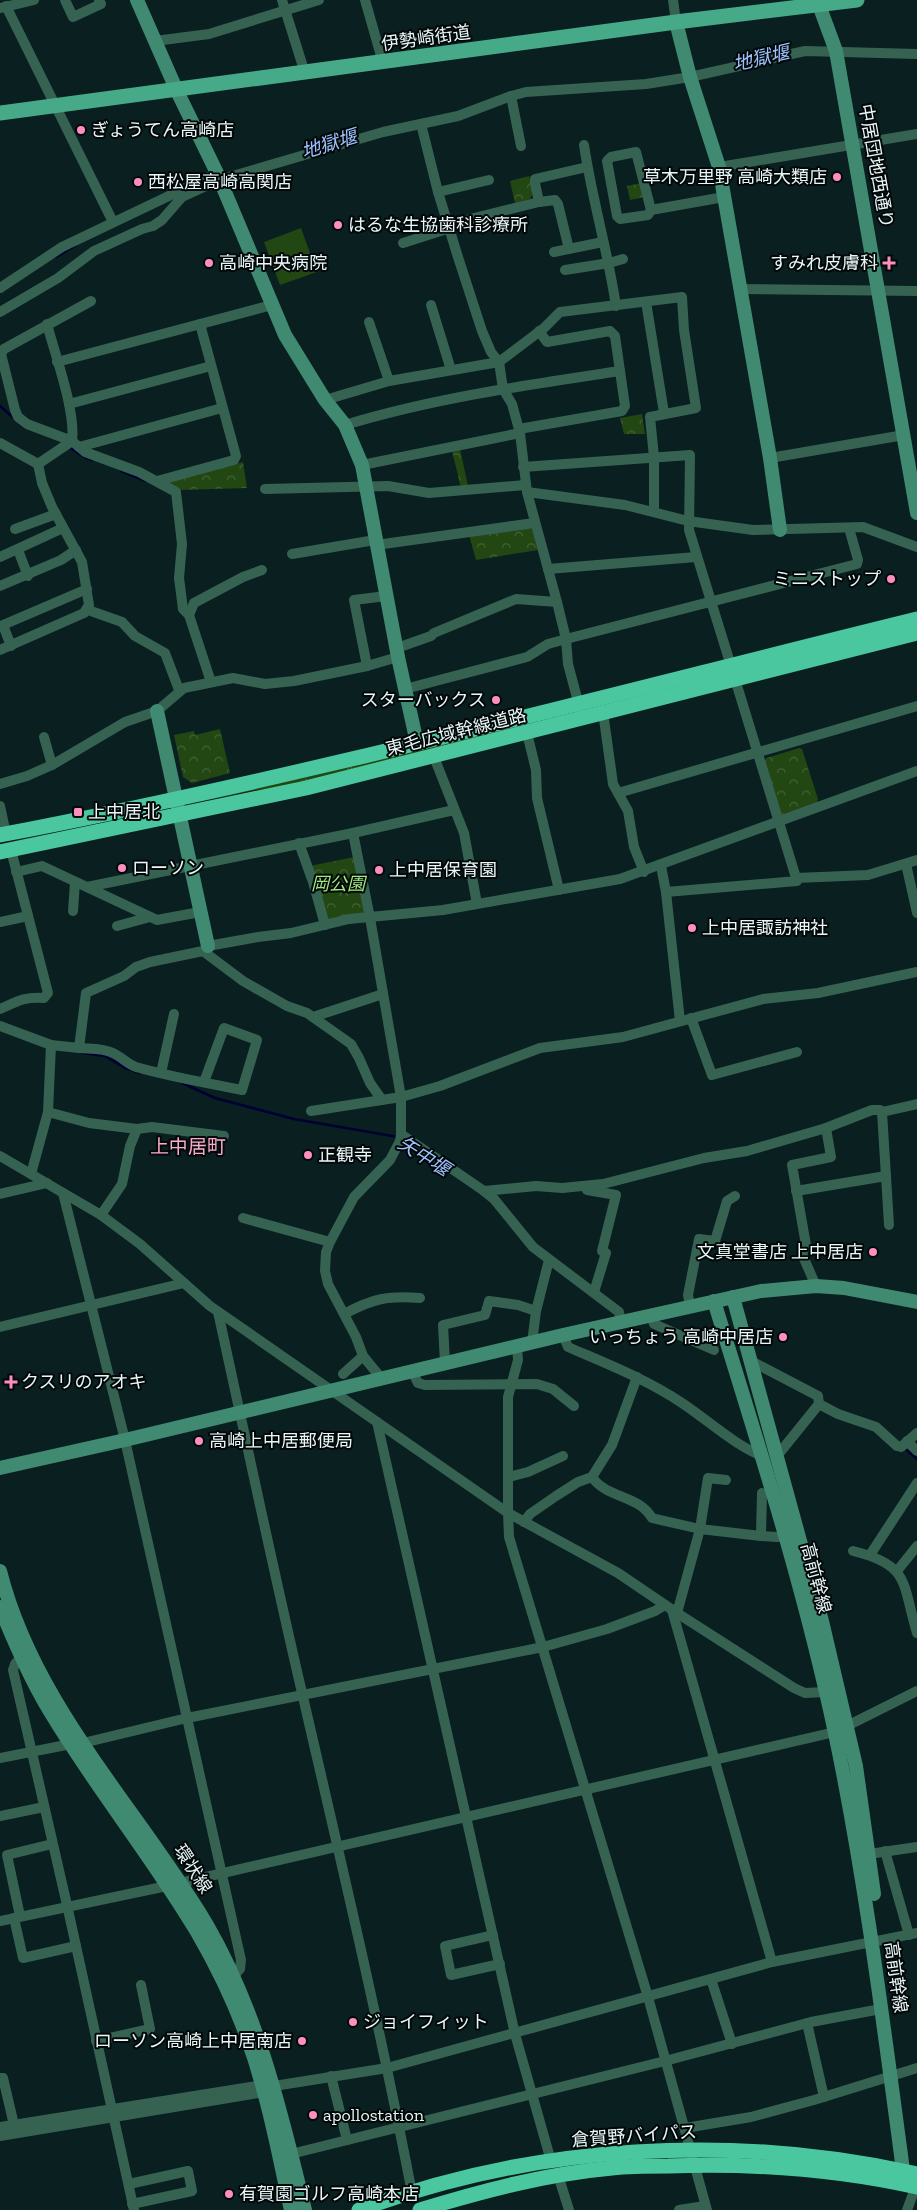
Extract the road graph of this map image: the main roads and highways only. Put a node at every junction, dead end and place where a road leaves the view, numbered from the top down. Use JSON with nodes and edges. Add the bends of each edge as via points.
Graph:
{"nodes":[{"id":1,"x":857,"y":0,"type":"edge"},
{"id":2,"x":0,"y":113,"type":"edge"},
{"id":3,"x":917,"y":619,"type":"edge"},
{"id":4,"x":917,"y":633,"type":"edge"},
{"id":5,"x":733,"y":672,"type":"junction"},
{"id":6,"x":580,"y":711,"type":"junction"},
{"id":7,"x":3,"y":834,"type":"edge"},
{"id":8,"x":5,"y":851,"type":"edge"},
{"id":9,"x":912,"y":2178,"type":"edge"},
{"id":10,"x":359,"y":2210,"type":"edge"},
{"id":11,"x":421,"y":2210,"type":"edge"}],
"edges":[{"from":1,"to":2,"type":"main road","name":"伊勢崎街道"},
{"from":3,"to":5,"type":"highway","name":"東毛広域幹線道路"},
{"from":4,"to":5,"type":"highway","name":"東毛広域幹線道路"},
{"from":5,"to":6,"type":"highway","name":"東毛広域幹線道路"},
{"from":5,"to":6,"type":"highway","name":"東毛広域幹線道路","via":[[603,712]]},
{"from":6,"to":7,"type":"highway","name":"東毛広域幹線道路","via":[[417,743]]},
{"from":6,"to":8,"type":"highway","name":"東毛広域幹線道路","via":[[526,733],[434,757],[306,788]]},
{"from":9,"to":10,"type":"highway","name":"倉賀野バイパス","via":[[803,2156],[690,2149],[551,2161],[500,2170],[412,2192]]},
{"from":9,"to":11,"type":"highway","name":"倉賀野バイパス","via":[[752,2166],[613,2167],[505,2186]]}]}
